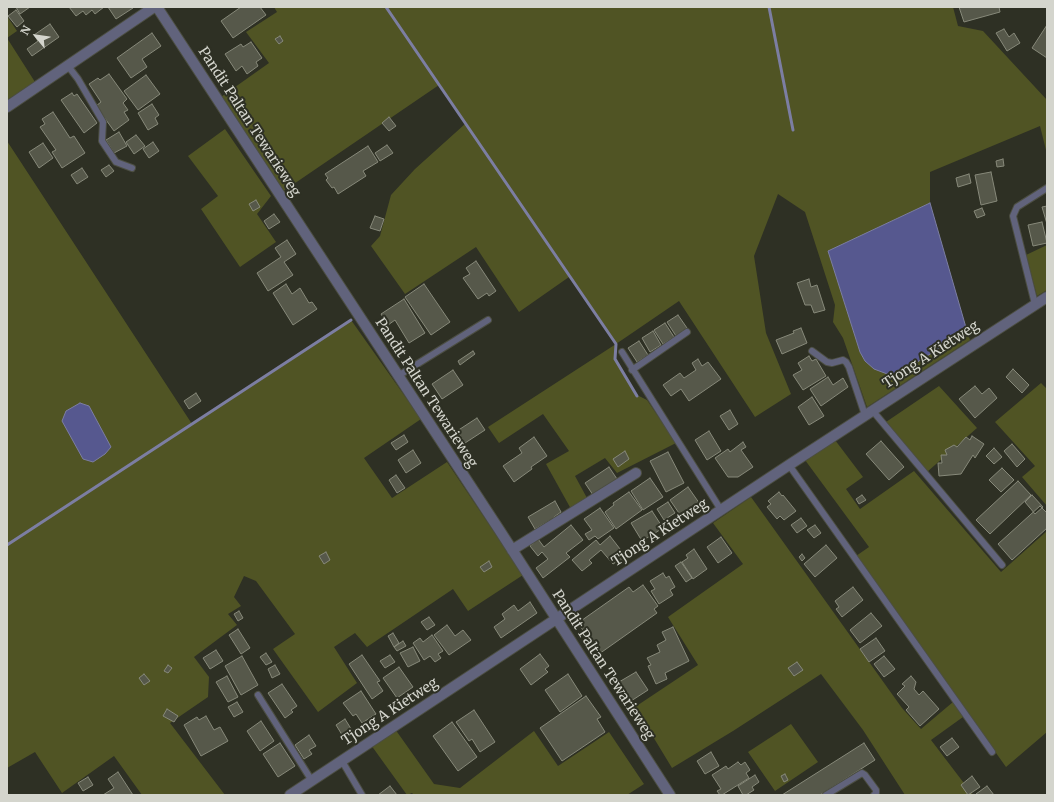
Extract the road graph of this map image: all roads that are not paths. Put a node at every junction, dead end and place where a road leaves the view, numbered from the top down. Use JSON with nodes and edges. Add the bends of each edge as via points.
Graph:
{"nodes":[{"id":1,"x":154,"y":7,"type":"edge"},
{"id":2,"x":157,"y":7,"type":"edge"},
{"id":3,"x":68,"y":66,"type":"junction"},
{"id":4,"x":7,"y":107,"type":"edge"},
{"id":5,"x":132,"y":168,"type":"dead end"},
{"id":6,"x":1047,"y":188,"type":"edge"},
{"id":7,"x":1047,"y":297,"type":"edge"},
{"id":8,"x":1035,"y":304,"type":"junction"},
{"id":9,"x":488,"y":320,"type":"dead end"},
{"id":10,"x":687,"y":332,"type":"dead end"},
{"id":11,"x":812,"y":351,"type":"dead end"},
{"id":12,"x":622,"y":352,"type":"dead end"},
{"id":13,"x":632,"y":370,"type":"junction"},
{"id":14,"x":398,"y":376,"type":"junction"},
{"id":15,"x":868,"y":413,"type":"junction"},
{"id":16,"x":789,"y":465,"type":"junction"},
{"id":17,"x":636,"y":473,"type":"dead end"},
{"id":18,"x":721,"y":510,"type":"junction"},
{"id":19,"x":512,"y":550,"type":"junction"},
{"id":20,"x":1002,"y":565,"type":"dead end"},
{"id":21,"x":556,"y":618,"type":"junction"},
{"id":22,"x":258,"y":695,"type":"dead end"},
{"id":23,"x":992,"y":752,"type":"dead end"},
{"id":24,"x":342,"y":761,"type":"junction"},
{"id":25,"x":312,"y":780,"type":"junction"},
{"id":26,"x":290,"y":795,"type":"edge"},
{"id":27,"x":362,"y":795,"type":"edge"},
{"id":28,"x":670,"y":795,"type":"edge"},
{"id":29,"x":826,"y":795,"type":"edge"},
{"id":30,"x":874,"y":795,"type":"edge"}],
"edges":[{"from":1,"to":3,"type":"street"},
{"from":2,"to":14,"type":"street","name":"Pandit Paltan Tewarieweg"},
{"from":3,"to":4,"type":"street"},
{"from":3,"to":5,"type":"lane","via":[[103,122],[102,141],[116,162]]},
{"from":6,"to":8,"type":"lane","via":[[1017,207],[1013,216]]},
{"from":7,"to":8,"type":"street","name":"Tjong A Kietweg"},
{"from":8,"to":15,"type":"street","name":"Tjong A Kietweg"},
{"from":9,"to":14,"type":"lane"},
{"from":10,"to":13,"type":"lane"},
{"from":11,"to":15,"type":"lane","via":[[827,362],[846,362]]},
{"from":12,"to":13,"type":"lane"},
{"from":13,"to":18,"type":"lane"},
{"from":14,"to":19,"type":"street","name":"Pandit Paltan Tewarieweg"},
{"from":15,"to":16,"type":"street","name":"Tjong A Kietweg"},
{"from":15,"to":20,"type":"lane"},
{"from":16,"to":18,"type":"street","name":"Tjong A Kietweg"},
{"from":16,"to":23,"type":"lane"},
{"from":17,"to":19,"type":"street"},
{"from":18,"to":21,"type":"street","name":"Tjong A Kietweg"},
{"from":19,"to":21,"type":"street","name":"Pandit Paltan Tewarieweg"},
{"from":21,"to":24,"type":"street","name":"Tjong A Kietweg"},
{"from":21,"to":28,"type":"street","name":"Pandit Paltan Tewarieweg"},
{"from":22,"to":25,"type":"lane"},
{"from":24,"to":25,"type":"street","name":"Tjong A Kietweg"},
{"from":24,"to":27,"type":"lane"},
{"from":25,"to":26,"type":"street","name":"Tjong A Kietweg"},
{"from":29,"to":30,"type":"lane","via":[[862,773],[876,790]]}]}
